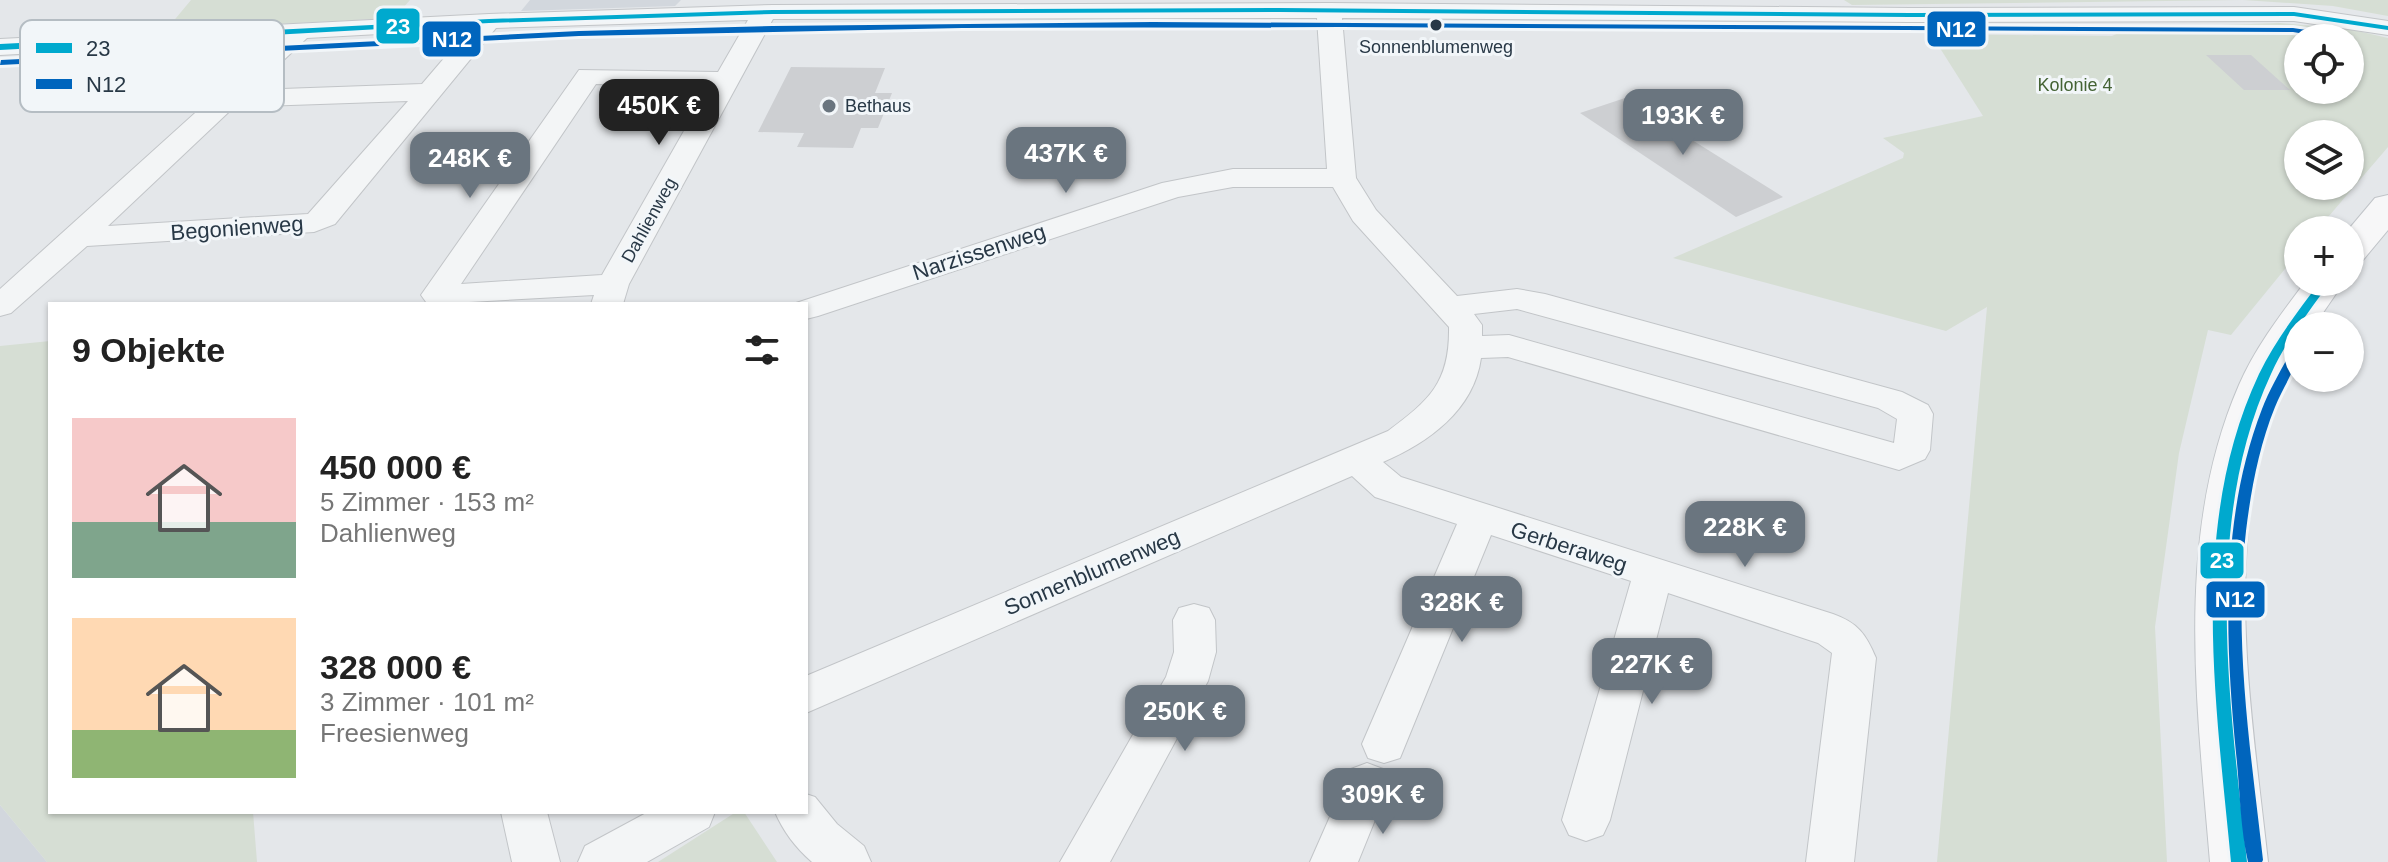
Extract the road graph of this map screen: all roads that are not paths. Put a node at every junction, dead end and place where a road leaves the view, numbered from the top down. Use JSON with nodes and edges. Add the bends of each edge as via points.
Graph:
{"nodes":[{"id":1,"x":1307,"y":7,"type":"edge"},
{"id":2,"x":773,"y":8,"type":"edge"},
{"id":3,"x":489,"y":21,"type":"junction"},
{"id":4,"x":2388,"y":28,"type":"edge"},
{"id":5,"x":300,"y":31,"type":"junction"},
{"id":6,"x":284,"y":32,"type":"edge"},
{"id":7,"x":20,"y":46,"type":"edge"},
{"id":8,"x":0,"y":47,"type":"edge"},
{"id":9,"x":284,"y":47,"type":"edge"},
{"id":10,"x":20,"y":58,"type":"edge"},
{"id":11,"x":0,"y":76,"type":"edge"},
{"id":12,"x":727,"y":80,"type":"junction"},
{"id":13,"x":432,"y":92,"type":"junction"},
{"id":14,"x":284,"y":97,"type":"edge"},
{"id":15,"x":216,"y":112,"type":"edge"},
{"id":16,"x":1342,"y":178,"type":"junction"},
{"id":17,"x":2388,"y":206,"type":"edge"},
{"id":18,"x":2364,"y":235,"type":"edge"},
{"id":19,"x":79,"y":237,"type":"junction"},
{"id":20,"x":610,"y":294,"type":"edge"},
{"id":21,"x":2315,"y":296,"type":"edge"},
{"id":22,"x":0,"y":306,"type":"edge"},
{"id":23,"x":1452,"y":307,"type":"junction"},
{"id":24,"x":808,"y":308,"type":"edge"},
{"id":25,"x":1468,"y":348,"type":"junction"},
{"id":26,"x":1357,"y":460,"type":"junction"},
{"id":27,"x":1479,"y":518,"type":"junction"},
{"id":28,"x":1653,"y":574,"type":"junction"},
{"id":29,"x":1194,"y":620,"type":"dead end"},
{"id":30,"x":808,"y":694,"type":"edge"},
{"id":31,"x":524,"y":814,"type":"edge"},
{"id":32,"x":688,"y":814,"type":"edge"},
{"id":33,"x":800,"y":814,"type":"edge"},
{"id":34,"x":1586,"y":820,"type":"dead end"},
{"id":35,"x":536,"y":862,"type":"edge"},
{"id":36,"x":602,"y":862,"type":"edge"},
{"id":37,"x":847,"y":862,"type":"edge"},
{"id":38,"x":1084,"y":862,"type":"edge"},
{"id":39,"x":1334,"y":862,"type":"edge"},
{"id":40,"x":1830,"y":862,"type":"edge"},
{"id":41,"x":2239,"y":862,"type":"edge"}],
"edges":[{"from":1,"to":2,"type":"street"},
{"from":1,"to":4,"type":"street","via":[[2294,14]]},
{"from":1,"to":16,"type":"street"},
{"from":2,"to":3,"type":"street"},
{"from":2,"to":12,"type":"street","name":"Dahlienweg"},
{"from":3,"to":5,"type":"street"},
{"from":3,"to":13,"type":"street","name":"Begonienweg"},
{"from":5,"to":6,"type":"street"},
{"from":5,"to":9,"type":"street"},
{"from":7,"to":8,"type":"street"},
{"from":10,"to":11,"type":"street"},
{"from":12,"to":20,"type":"street","name":"Dahlienweg"},
{"from":12,"to":20,"type":"street","via":[[588,76],[437,295]]},
{"from":13,"to":14,"type":"street"},
{"from":13,"to":19,"type":"street","name":"Begonienweg","via":[[324,218],[314,223]]},
{"from":15,"to":19,"type":"street"},
{"from":16,"to":23,"type":"street","via":[[1364,215]]},
{"from":16,"to":24,"type":"street","name":"Narzissenweg","via":[[1233,178],[1172,189]]},
{"from":17,"to":18,"type":"main road"},
{"from":19,"to":22,"type":"street"},
{"from":21,"to":41,"type":"main road","via":[[2261,384],[2231,480],[2223,536],[2222,673]]},
{"from":23,"to":25,"type":"street","via":[[1465,325]]},
{"from":23,"to":25,"type":"street","via":[[1517,299],[1545,304],[1890,400],[1915,414],[1912,450],[1899,457],[1877,452],[1509,346]]},
{"from":25,"to":26,"type":"street","name":"Sonnenblumenweg","via":[[1462,377],[1447,402],[1401,440]]},
{"from":26,"to":27,"type":"street","name":"Gerberaweg","via":[[1388,487]]},
{"from":26,"to":30,"type":"street","name":"Sonnenblumenweg"},
{"from":27,"to":28,"type":"street","name":"Gerberaweg"},
{"from":27,"to":39,"type":"street"},
{"from":28,"to":34,"type":"street"},
{"from":28,"to":40,"type":"street","name":"Gerberaweg","via":[[1833,631],[1849,643],[1855,658]]},
{"from":29,"to":38,"type":"street","via":[[1195,652],[1186,681]]},
{"from":31,"to":35,"type":"street"},
{"from":32,"to":36,"type":"street"},
{"from":33,"to":37,"type":"street"}]}
